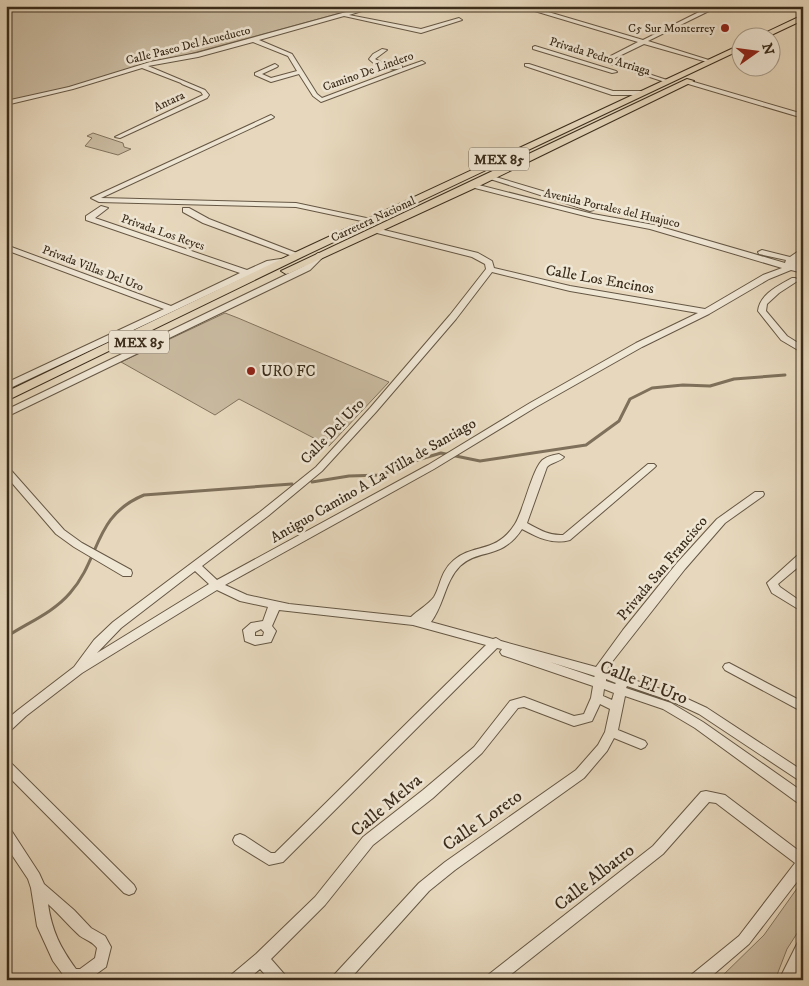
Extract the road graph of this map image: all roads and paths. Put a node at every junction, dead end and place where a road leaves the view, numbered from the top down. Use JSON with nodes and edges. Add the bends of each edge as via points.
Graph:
{"nodes":[{"id":1,"x":375,"y":6,"type":"edge"},
{"id":2,"x":521,"y":6,"type":"edge"},
{"id":3,"x":716,"y":6,"type":"edge"},
{"id":4,"x":774,"y":6,"type":"edge"},
{"id":5,"x":803,"y":10,"type":"edge"},
{"id":6,"x":344,"y":15,"type":"junction"},
{"id":7,"x":803,"y":17,"type":"edge"},
{"id":8,"x":459,"y":20,"type":"dead end"},
{"id":9,"x":803,"y":26,"type":"edge"},
{"id":10,"x":779,"y":28,"type":"edge"},
{"id":11,"x":782,"y":36,"type":"edge"},
{"id":12,"x":254,"y":40,"type":"junction"},
{"id":13,"x":643,"y":42,"type":"junction"},
{"id":14,"x":535,"y":48,"type":"dead end"},
{"id":15,"x":384,"y":50,"type":"dead end"},
{"id":16,"x":732,"y":51,"type":"edge"},
{"id":17,"x":709,"y":61,"type":"junction"},
{"id":18,"x":732,"y":61,"type":"edge"},
{"id":19,"x":422,"y":63,"type":"dead end"},
{"id":20,"x":527,"y":64,"type":"dead end"},
{"id":21,"x":143,"y":66,"type":"junction"},
{"id":22,"x":275,"y":66,"type":"dead end"},
{"id":23,"x":406,"y":68,"type":"junction"},
{"id":24,"x":299,"y":72,"type":"junction"},
{"id":25,"x":687,"y":82,"type":"junction"},
{"id":26,"x":662,"y":83,"type":"junction"},
{"id":27,"x":642,"y":93,"type":"junction"},
{"id":28,"x":6,"y":103,"type":"edge"},
{"id":29,"x":803,"y":116,"type":"edge"},
{"id":30,"x":271,"y":117,"type":"dead end"},
{"id":31,"x":118,"y":137,"type":"dead end"},
{"id":32,"x":489,"y":178,"type":"junction"},
{"id":33,"x":474,"y":185,"type":"junction"},
{"id":34,"x":562,"y":200,"type":"junction"},
{"id":35,"x":554,"y":206,"type":"junction"},
{"id":36,"x":104,"y":208,"type":"dead end"},
{"id":37,"x":186,"y":210,"type":"dead end"},
{"id":38,"x":368,"y":221,"type":"junction"},
{"id":39,"x":376,"y":230,"type":"junction"},
{"id":40,"x":6,"y":247,"type":"edge"},
{"id":41,"x":803,"y":250,"type":"edge"},
{"id":42,"x":298,"y":255,"type":"junction"},
{"id":43,"x":321,"y":255,"type":"junction"},
{"id":44,"x":803,"y":262,"type":"edge"},
{"id":45,"x":789,"y":264,"type":"junction"},
{"id":46,"x":490,"y":269,"type":"junction"},
{"id":47,"x":803,"y":271,"type":"edge"},
{"id":48,"x":252,"y":274,"type":"junction"},
{"id":49,"x":795,"y":280,"type":"dead end"},
{"id":50,"x":172,"y":308,"type":"junction"},
{"id":51,"x":706,"y":312,"type":"junction"},
{"id":52,"x":803,"y":350,"type":"edge"},
{"id":53,"x":6,"y":387,"type":"edge"},
{"id":54,"x":6,"y":396,"type":"edge"},
{"id":55,"x":6,"y":406,"type":"edge"},
{"id":56,"x":6,"y":414,"type":"edge"},
{"id":57,"x":559,"y":456,"type":"dead end"},
{"id":58,"x":651,"y":466,"type":"dead end"},
{"id":59,"x":6,"y":470,"type":"edge"},
{"id":60,"x":759,"y":494,"type":"dead end"},
{"id":61,"x":521,"y":524,"type":"junction"},
{"id":62,"x":803,"y":557,"type":"edge"},
{"id":63,"x":196,"y":566,"type":"junction"},
{"id":64,"x":127,"y":573,"type":"dead end"},
{"id":65,"x":216,"y":585,"type":"junction"},
{"id":66,"x":275,"y":605,"type":"junction"},
{"id":67,"x":803,"y":608,"type":"edge"},
{"id":68,"x":418,"y":622,"type":"junction"},
{"id":69,"x":266,"y":626,"type":"dead end"},
{"id":70,"x":491,"y":643,"type":"junction"},
{"id":71,"x":729,"y":667,"type":"dead end"},
{"id":72,"x":78,"y":670,"type":"junction"},
{"id":73,"x":600,"y":678,"type":"junction"},
{"id":74,"x":621,"y":686,"type":"junction"},
{"id":75,"x":597,"y":698,"type":"junction"},
{"id":76,"x":617,"y":707,"type":"junction"},
{"id":77,"x":803,"y":708,"type":"edge"},
{"id":78,"x":7,"y":725,"type":"edge"},
{"id":79,"x":611,"y":732,"type":"junction"},
{"id":80,"x":640,"y":744,"type":"dead end"},
{"id":81,"x":6,"y":766,"type":"edge"},
{"id":82,"x":803,"y":778,"type":"edge"},
{"id":83,"x":803,"y":799,"type":"edge"},
{"id":84,"x":6,"y":834,"type":"edge"},
{"id":85,"x":240,"y":840,"type":"dead end"},
{"id":86,"x":803,"y":862,"type":"edge"},
{"id":87,"x":38,"y":888,"type":"junction"},
{"id":88,"x":129,"y":889,"type":"dead end"},
{"id":89,"x":803,"y":947,"type":"edge"},
{"id":90,"x":262,"y":959,"type":"junction"},
{"id":91,"x":236,"y":980,"type":"edge"},
{"id":92,"x":280,"y":980,"type":"edge"},
{"id":93,"x":339,"y":980,"type":"edge"},
{"id":94,"x":493,"y":980,"type":"edge"},
{"id":95,"x":696,"y":980,"type":"edge"},
{"id":96,"x":786,"y":980,"type":"edge"}],
"edges":[{"from":1,"to":6,"type":"street","name":"Calle Paseo Del Acueducto"},
{"from":2,"to":13,"type":"street"},
{"from":3,"to":13,"type":"street"},
{"from":4,"to":5,"type":"street"},
{"from":6,"to":8,"type":"street","via":[[421,31]]},
{"from":6,"to":12,"type":"street","name":"Calle Paseo Del Acueducto"},
{"from":7,"to":10,"type":"highway"},
{"from":9,"to":11,"type":"highway"},
{"from":12,"to":21,"type":"street","name":"Calle Paseo Del Acueducto"},
{"from":12,"to":24,"type":"street","via":[[286,52]]},
{"from":13,"to":17,"type":"street"},
{"from":13,"to":26,"type":"street","via":[[604,61]]},
{"from":14,"to":26,"type":"street","name":"Privada Pedro Arriaga"},
{"from":15,"to":23,"type":"street","via":[[375,55],[374,62],[387,68]]},
{"from":16,"to":17,"type":"highway","name":"Carretera Nacional","number":"MEX 85"},
{"from":17,"to":26,"type":"highway","name":"Carretera Nacional","number":"MEX 85"},
{"from":18,"to":25,"type":"highway","name":"Carretera Nacional","number":"MEX 85"},
{"from":19,"to":23,"type":"street","name":"Camino De Lindero"},
{"from":20,"to":27,"type":"street","via":[[612,93]]},
{"from":21,"to":28,"type":"street","name":"Calle Paseo Del Acueducto","via":[[72,88]]},
{"from":21,"to":31,"type":"street","name":"Antara","via":[[206,95]]},
{"from":22,"to":24,"type":"street","via":[[257,74],[273,80]]},
{"from":23,"to":24,"type":"street","name":"Camino De Lindero","via":[[321,100]]},
{"from":25,"to":29,"type":"street"},
{"from":25,"to":32,"type":"highway","name":"Carretera Nacional","number":"MEX 85"},
{"from":26,"to":27,"type":"highway","name":"Carretera Nacional","number":"MEX 85"},
{"from":27,"to":38,"type":"highway","name":"Carretera Nacional","number":"MEX 85"},
{"from":30,"to":38,"type":"street","via":[[95,198],[163,203],[296,205]]},
{"from":32,"to":33,"type":"highway","name":"Carretera Nacional","number":"MEX 85"},
{"from":32,"to":34,"type":"street","name":"Avenida Portales del Huajuco"},
{"from":33,"to":35,"type":"street","name":"Avenida Portales del Huajuco"},
{"from":33,"to":39,"type":"highway","name":"Carretera Nacional","number":"MEX 85"},
{"from":34,"to":35,"type":"street"},
{"from":34,"to":45,"type":"street","name":"Avenida Portales del Huajuco","via":[[652,221]]},
{"from":35,"to":45,"type":"street","name":"Avenida Portales del Huajuco","via":[[643,224]]},
{"from":36,"to":48,"type":"street","name":"Privada Los Reyes","via":[[89,218]]},
{"from":37,"to":42,"type":"street","via":[[206,221]]},
{"from":38,"to":42,"type":"highway","name":"Carretera Nacional","number":"MEX 85"},
{"from":39,"to":43,"type":"highway","name":"Carretera Nacional","number":"MEX 85"},
{"from":39,"to":46,"type":"street","via":[[475,255],[489,263]]},
{"from":40,"to":50,"type":"street","name":"Privada Villas Del Uro"},
{"from":41,"to":45,"type":"street"},
{"from":42,"to":48,"type":"highway","name":"Carretera Nacional","number":"MEX 85"},
{"from":43,"to":55,"type":"highway","name":"Carretera Nacional","number":"MEX 85"},
{"from":43,"to":56,"type":"street","number":"MEX 85","via":[[307,268]]},
{"from":44,"to":45,"type":"street","name":"Antiguo Camino A La Villa de Santiago"},
{"from":45,"to":47,"type":"street","name":"Avenida Portales del Huajuco"},
{"from":45,"to":51,"type":"street","name":"Antiguo Camino A La Villa de Santiago"},
{"from":46,"to":51,"type":"street","name":"Calle Los Encinos","via":[[555,286]]},
{"from":46,"to":63,"type":"street","name":"Calle Del Uro","via":[[373,410],[319,469]]},
{"from":48,"to":50,"type":"street","number":"MEX 85"},
{"from":48,"to":54,"type":"highway","name":"Carretera Nacional","number":"MEX 85"},
{"from":49,"to":52,"type":"street","via":[[763,303],[762,311],[784,338]]},
{"from":50,"to":53,"type":"street","number":"MEX 85"},
{"from":51,"to":65,"type":"street","name":"Antiguo Camino A La Villa de Santiago","via":[[618,357]]},
{"from":57,"to":61,"type":"street","via":[[542,466]]},
{"from":58,"to":61,"type":"street","via":[[566,538],[547,537]]},
{"from":59,"to":64,"type":"street","via":[[60,532]]},
{"from":60,"to":73,"type":"street","name":"Privada San Francisco","via":[[721,521],[702,542],[602,666]]},
{"from":61,"to":68,"type":"street","via":[[504,543],[454,566],[435,609]]},
{"from":62,"to":67,"type":"street","via":[[772,584]]},
{"from":63,"to":65,"type":"street","name":"Calle El Uro"},
{"from":63,"to":72,"type":"street","name":"Calle Del Uro","via":[[117,625],[98,643]]},
{"from":65,"to":66,"type":"street","name":"Calle El Uro","via":[[244,598]]},
{"from":65,"to":72,"type":"street","name":"Antiguo Camino A La Villa de Santiago"},
{"from":66,"to":68,"type":"street","name":"Calle El Uro"},
{"from":66,"to":69,"type":"street"},
{"from":68,"to":70,"type":"street","name":"Calle El Uro"},
{"from":70,"to":73,"type":"street","name":"Calle El Uro","via":[[530,661]]},
{"from":70,"to":85,"type":"street","via":[[278,858],[269,860]]},
{"from":71,"to":77,"type":"street"},
{"from":72,"to":78,"type":"street","name":"Antiguo Camino A La Villa de Santiago"},
{"from":73,"to":74,"type":"street","name":"Calle El Uro"},
{"from":73,"to":75,"type":"street"},
{"from":74,"to":76,"type":"street","name":"Calle Loreto"},
{"from":74,"to":82,"type":"street","name":"Calle El Uro","via":[[675,698],[703,710]]},
{"from":74,"to":83,"type":"street","name":"Calle El Uro","via":[[678,712]]},
{"from":75,"to":76,"type":"street"},
{"from":75,"to":90,"type":"street","name":"Calle Melva","via":[[588,718],[581,721],[530,704],[518,702],[510,706],[478,750],[368,841],[320,901]]},
{"from":76,"to":79,"type":"street","name":"Calle Loreto"},
{"from":79,"to":80,"type":"street"},
{"from":79,"to":93,"type":"street","name":"Calle Loreto","via":[[603,748],[580,774],[424,887]]},
{"from":81,"to":88,"type":"street"},
{"from":84,"to":87,"type":"street","via":[[34,876]]},
{"from":86,"to":94,"type":"street","name":"Calle Albatro","via":[[720,799],[703,798],[658,850]]},
{"from":86,"to":95,"type":"street","via":[[744,940]]},
{"from":87,"to":87,"type":"street","via":[[44,926],[51,943],[72,975],[82,976],[101,962],[104,948],[100,940],[86,932]]},
{"from":89,"to":96,"type":"street"},
{"from":90,"to":91,"type":"street","name":"Calle Melva"},
{"from":90,"to":92,"type":"street"}]}
